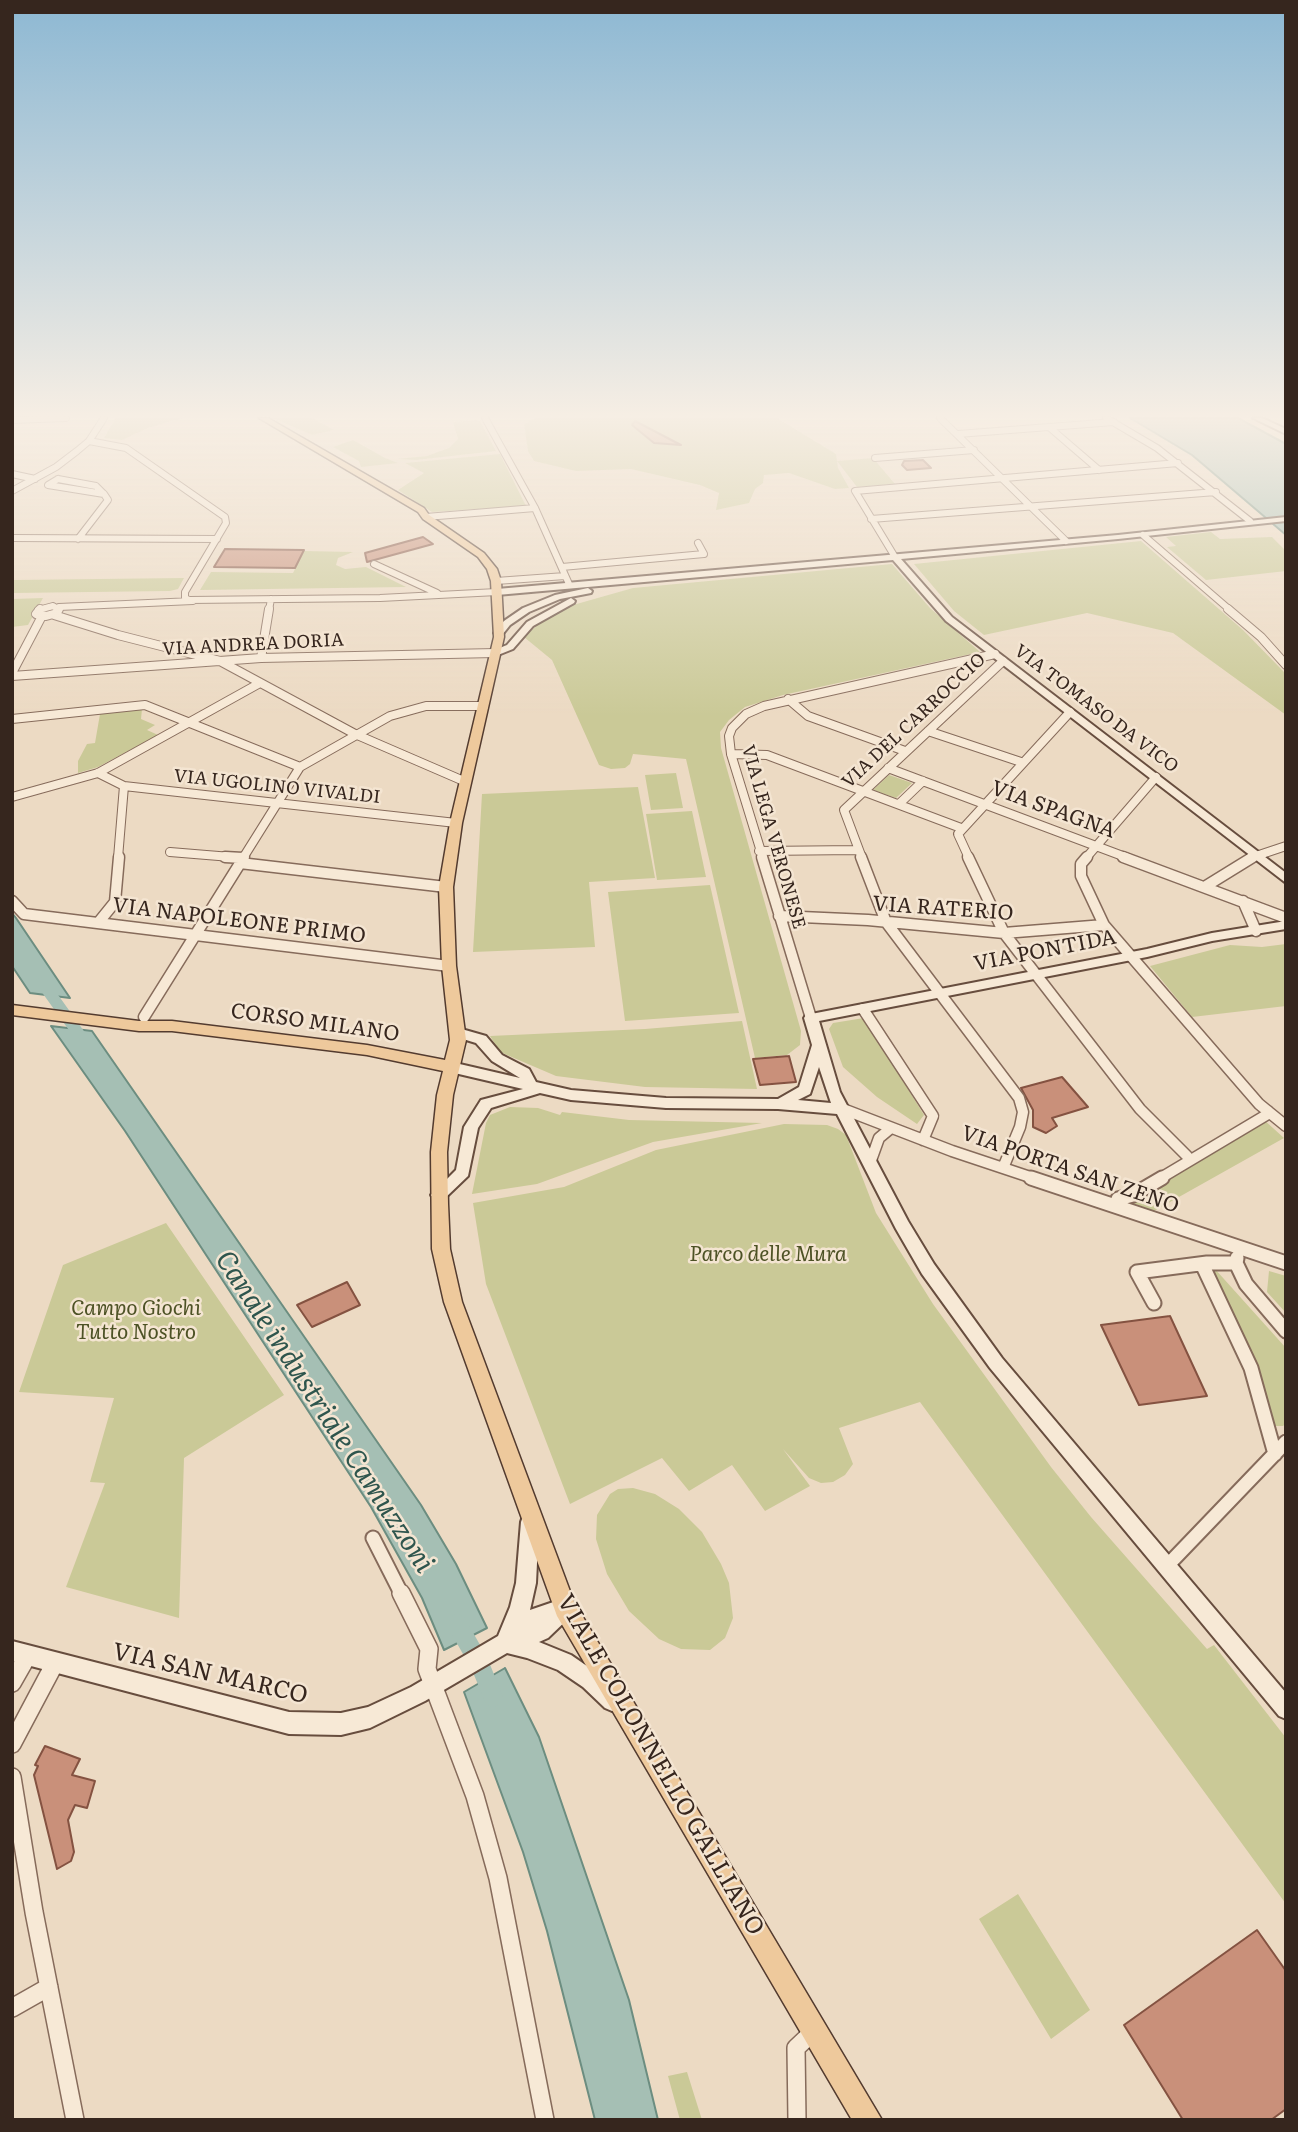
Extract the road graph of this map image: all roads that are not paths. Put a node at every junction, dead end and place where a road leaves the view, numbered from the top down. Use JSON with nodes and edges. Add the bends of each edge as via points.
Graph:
{"nodes":[{"id":1,"x":95,"y":517,"type":"edge"},
{"id":2,"x":225,"y":517,"type":"edge"},
{"id":3,"x":426,"y":517,"type":"edge"},
{"id":4,"x":540,"y":517,"type":"edge"},
{"id":5,"x":891,"y":517,"type":"edge"},
{"id":6,"x":1040,"y":517,"type":"edge"},
{"id":7,"x":1247,"y":517,"type":"edge"},
{"id":8,"x":871,"y":519,"type":"joint"},
{"id":9,"x":1286,"y":519,"type":"edge"},
{"id":10,"x":1251,"y":521,"type":"junction"},
{"id":11,"x":1182,"y":529,"type":"junction"},
{"id":12,"x":1143,"y":535,"type":"junction"},
{"id":13,"x":1101,"y":537,"type":"junction"},
{"id":14,"x":12,"y":538,"type":"edge"},
{"id":15,"x":78,"y":539,"type":"junction"},
{"id":16,"x":217,"y":539,"type":"junction"},
{"id":17,"x":1066,"y":541,"type":"junction"},
{"id":18,"x":698,"y":543,"type":"dead end"},
{"id":19,"x":895,"y":557,"type":"junction"},
{"id":20,"x":373,"y":564,"type":"dead end"},
{"id":21,"x":562,"y":567,"type":"junction"},
{"id":22,"x":567,"y":580,"type":"junction"},
{"id":23,"x":644,"y":581,"type":"junction"},
{"id":24,"x":497,"y":586,"type":"junction"},
{"id":25,"x":604,"y":588,"type":"junction"},
{"id":26,"x":440,"y":595,"type":"junction"},
{"id":27,"x":271,"y":599,"type":"junction"},
{"id":28,"x":199,"y":600,"type":"junction"},
{"id":29,"x":57,"y":611,"type":"junction"},
{"id":30,"x":499,"y":633,"type":"junction"},
{"id":31,"x":495,"y":653,"type":"junction"},
{"id":32,"x":999,"y":657,"type":"junction"},
{"id":33,"x":261,"y":658,"type":"junction"},
{"id":34,"x":220,"y":661,"type":"junction"},
{"id":35,"x":1286,"y":665,"type":"edge"},
{"id":36,"x":12,"y":675,"type":"edge"},
{"id":37,"x":260,"y":683,"type":"junction"},
{"id":38,"x":788,"y":699,"type":"junction"},
{"id":39,"x":484,"y":706,"type":"junction"},
{"id":40,"x":1070,"y":712,"type":"junction"},
{"id":41,"x":12,"y":719,"type":"edge"},
{"id":42,"x":191,"y":721,"type":"junction"},
{"id":43,"x":928,"y":731,"type":"junction"},
{"id":44,"x":355,"y":734,"type":"junction"},
{"id":45,"x":905,"y":751,"type":"junction"},
{"id":46,"x":731,"y":754,"type":"junction"},
{"id":47,"x":1021,"y":762,"type":"junction"},
{"id":48,"x":300,"y":767,"type":"junction"},
{"id":49,"x":888,"y":768,"type":"junction"},
{"id":50,"x":98,"y":773,"type":"junction"},
{"id":51,"x":1156,"y":777,"type":"junction"},
{"id":52,"x":923,"y":781,"type":"junction"},
{"id":53,"x":466,"y":782,"type":"junction"},
{"id":54,"x":124,"y":786,"type":"junction"},
{"id":55,"x":862,"y":791,"type":"junction"},
{"id":56,"x":12,"y":797,"type":"edge"},
{"id":57,"x":277,"y":803,"type":"junction"},
{"id":58,"x":983,"y":803,"type":"junction"},
{"id":59,"x":899,"y":804,"type":"junction"},
{"id":60,"x":456,"y":823,"type":"junction"},
{"id":61,"x":961,"y":828,"type":"junction"},
{"id":62,"x":1098,"y":845,"type":"junction"},
{"id":63,"x":1286,"y":846,"type":"edge"},
{"id":64,"x":858,"y":849,"type":"junction"},
{"id":65,"x":759,"y":851,"type":"junction"},
{"id":66,"x":170,"y":852,"type":"dead end"},
{"id":67,"x":1257,"y":854,"type":"junction"},
{"id":68,"x":242,"y":861,"type":"junction"},
{"id":69,"x":1286,"y":879,"type":"edge"},
{"id":70,"x":1206,"y":886,"type":"junction"},
{"id":71,"x":446,"y":887,"type":"junction"},
{"id":72,"x":12,"y":901,"type":"edge"},
{"id":73,"x":1243,"y":901,"type":"junction"},
{"id":74,"x":779,"y":916,"type":"junction"},
{"id":75,"x":1286,"y":918,"type":"edge"},
{"id":76,"x":886,"y":922,"type":"junction"},
{"id":77,"x":98,"y":923,"type":"junction"},
{"id":78,"x":1104,"y":925,"type":"junction"},
{"id":79,"x":1286,"y":925,"type":"edge"},
{"id":80,"x":1256,"y":931,"type":"junction"},
{"id":81,"x":1004,"y":933,"type":"junction"},
{"id":82,"x":196,"y":935,"type":"junction"},
{"id":83,"x":1132,"y":956,"type":"junction"},
{"id":84,"x":449,"y":965,"type":"junction"},
{"id":85,"x":1034,"y":974,"type":"junction"},
{"id":86,"x":938,"y":993,"type":"junction"},
{"id":87,"x":12,"y":1000,"type":"edge"},
{"id":88,"x":36,"y":1009,"type":"junction"},
{"id":89,"x":863,"y":1009,"type":"junction"},
{"id":90,"x":12,"y":1010,"type":"edge"},
{"id":91,"x":88,"y":1015,"type":"junction"},
{"id":92,"x":144,"y":1017,"type":"junction"},
{"id":93,"x":172,"y":1026,"type":"junction"},
{"id":94,"x":815,"y":1032,"type":"junction"},
{"id":95,"x":458,"y":1033,"type":"junction"},
{"id":96,"x":451,"y":1067,"type":"junction"},
{"id":97,"x":536,"y":1089,"type":"junction"},
{"id":98,"x":778,"y":1104,"type":"junction"},
{"id":99,"x":843,"y":1109,"type":"junction"},
{"id":100,"x":1268,"y":1111,"type":"junction"},
{"id":101,"x":1286,"y":1126,"type":"edge"},
{"id":102,"x":891,"y":1128,"type":"junction"},
{"id":103,"x":923,"y":1140,"type":"junction"},
{"id":104,"x":1187,"y":1156,"type":"dead end"},
{"id":105,"x":870,"y":1163,"type":"junction"},
{"id":106,"x":1003,"y":1168,"type":"junction"},
{"id":107,"x":439,"y":1195,"type":"junction"},
{"id":108,"x":1118,"y":1199,"type":"dead end"},
{"id":109,"x":1239,"y":1248,"type":"junction"},
{"id":110,"x":1236,"y":1263,"type":"junction"},
{"id":111,"x":1286,"y":1263,"type":"edge"},
{"id":112,"x":1202,"y":1264,"type":"junction"},
{"id":113,"x":1154,"y":1303,"type":"dead end"},
{"id":114,"x":1286,"y":1331,"type":"edge"},
{"id":115,"x":1286,"y":1442,"type":"edge"},
{"id":116,"x":1275,"y":1454,"type":"junction"},
{"id":117,"x":531,"y":1519,"type":"junction"},
{"id":118,"x":373,"y":1538,"type":"dead end"},
{"id":119,"x":1166,"y":1567,"type":"junction"},
{"id":120,"x":565,"y":1608,"type":"junction"},
{"id":121,"x":503,"y":1643,"type":"junction"},
{"id":122,"x":20,"y":1653,"type":"edge"},
{"id":123,"x":55,"y":1663,"type":"junction"},
{"id":124,"x":440,"y":1682,"type":"junction"},
{"id":125,"x":12,"y":1684,"type":"edge"},
{"id":126,"x":1286,"y":1709,"type":"edge"},
{"id":127,"x":631,"y":1718,"type":"junction"},
{"id":128,"x":12,"y":1744,"type":"edge"},
{"id":129,"x":12,"y":1777,"type":"edge"},
{"id":130,"x":49,"y":1987,"type":"junction"},
{"id":131,"x":12,"y":2008,"type":"edge"},
{"id":132,"x":815,"y":2030,"type":"junction"},
{"id":133,"x":75,"y":2120,"type":"edge"},
{"id":134,"x":545,"y":2120,"type":"edge"},
{"id":135,"x":797,"y":2120,"type":"edge"},
{"id":136,"x":868,"y":2120,"type":"edge"}],
"edges":[{"from":1,"to":15,"type":"street"},
{"from":2,"to":16,"type":"street"},
{"from":3,"to":24,"type":"main road","via":[[488,561]]},
{"from":4,"to":21,"type":"street"},
{"from":5,"to":8,"type":"street"},
{"from":6,"to":17,"type":"street"},
{"from":7,"to":10,"type":"street"},
{"from":8,"to":19,"type":"street"},
{"from":9,"to":10,"type":"street"},
{"from":10,"to":11,"type":"street"},
{"from":11,"to":12,"type":"street"},
{"from":11,"to":13,"type":"street"},
{"from":12,"to":13,"type":"street"},
{"from":12,"to":35,"type":"street","via":[[1261,637]]},
{"from":13,"to":17,"type":"street"},
{"from":14,"to":15,"type":"street"},
{"from":15,"to":16,"type":"street"},
{"from":16,"to":28,"type":"street","via":[[184,594]]},
{"from":17,"to":19,"type":"street"},
{"from":18,"to":21,"type":"street","via":[[704,554]]},
{"from":19,"to":23,"type":"street"},
{"from":19,"to":32,"type":"street","name":"VIA TOMASO DA VICO","via":[[949,619]]},
{"from":20,"to":26,"type":"street"},
{"from":21,"to":22,"type":"street"},
{"from":22,"to":23,"type":"street"},
{"from":22,"to":24,"type":"street"},
{"from":22,"to":24,"type":"street","via":[[544,586]]},
{"from":23,"to":25,"type":"street"},
{"from":24,"to":25,"type":"street","via":[[550,592]]},
{"from":24,"to":26,"type":"street"},
{"from":24,"to":30,"type":"main road","name":"VIALE COLONNELLO GALLIANO"},
{"from":25,"to":30,"type":"street","via":[[540,603]]},
{"from":25,"to":31,"type":"street","via":[[547,613],[510,647]]},
{"from":26,"to":27,"type":"street"},
{"from":27,"to":28,"type":"street"},
{"from":27,"to":33,"type":"street"},
{"from":28,"to":29,"type":"street"},
{"from":29,"to":34,"type":"street","via":[[118,635]]},
{"from":29,"to":36,"type":"street","name":"VIA ANDREA DORIA","via":[[42,616]]},
{"from":30,"to":31,"type":"main road","name":"VIALE COLONNELLO GALLIANO"},
{"from":31,"to":33,"type":"street","name":"VIA ANDREA DORIA"},
{"from":31,"to":39,"type":"main road","name":"VIALE COLONNELLO GALLIANO"},
{"from":32,"to":38,"type":"street","name":"VIA LEGA VERONESE"},
{"from":32,"to":40,"type":"street","name":"VIA TOMASO DA VICO"},
{"from":32,"to":43,"type":"street","name":"VIA DEL CARROCCIO"},
{"from":33,"to":34,"type":"street","name":"VIA ANDREA DORIA"},
{"from":34,"to":36,"type":"street","name":"VIA ANDREA DORIA"},
{"from":34,"to":37,"type":"street"},
{"from":37,"to":42,"type":"street"},
{"from":37,"to":44,"type":"street"},
{"from":38,"to":45,"type":"street","via":[[808,716]]},
{"from":38,"to":46,"type":"street","name":"VIA LEGA VERONESE","via":[[737,720],[729,736]]},
{"from":39,"to":44,"type":"street","via":[[426,706],[390,716]]},
{"from":39,"to":53,"type":"main road","name":"VIALE COLONNELLO GALLIANO"},
{"from":40,"to":47,"type":"street"},
{"from":40,"to":51,"type":"street","name":"VIA TOMASO DA VICO"},
{"from":41,"to":42,"type":"street","via":[[145,705]]},
{"from":42,"to":48,"type":"street"},
{"from":42,"to":50,"type":"street"},
{"from":43,"to":45,"type":"street","name":"VIA DEL CARROCCIO"},
{"from":43,"to":47,"type":"street"},
{"from":44,"to":48,"type":"street"},
{"from":44,"to":53,"type":"street"},
{"from":45,"to":49,"type":"street","name":"VIA DEL CARROCCIO"},
{"from":46,"to":55,"type":"street","via":[[767,755]]},
{"from":46,"to":65,"type":"street","name":"VIA LEGA VERONESE"},
{"from":47,"to":58,"type":"street"},
{"from":48,"to":57,"type":"street"},
{"from":49,"to":52,"type":"street","name":"VIA SPAGNA"},
{"from":49,"to":55,"type":"street","name":"VIA DEL CARROCCIO"},
{"from":50,"to":54,"type":"street","name":"VIA UGOLINO VIVALDI"},
{"from":50,"to":56,"type":"street"},
{"from":51,"to":62,"type":"street"},
{"from":51,"to":67,"type":"street","name":"VIA TOMASO DA VICO"},
{"from":52,"to":58,"type":"street","name":"VIA SPAGNA"},
{"from":52,"to":59,"type":"street"},
{"from":53,"to":60,"type":"main road","name":"VIALE COLONNELLO GALLIANO"},
{"from":54,"to":57,"type":"street","name":"VIA UGOLINO VIVALDI"},
{"from":54,"to":77,"type":"street","via":[[115,902]]},
{"from":55,"to":59,"type":"street"},
{"from":55,"to":64,"type":"street","name":"VIA DEL CARROCCIO","via":[[844,810]]},
{"from":57,"to":60,"type":"street","name":"VIA UGOLINO VIVALDI"},
{"from":57,"to":68,"type":"street"},
{"from":58,"to":61,"type":"street"},
{"from":58,"to":62,"type":"street","name":"VIA SPAGNA"},
{"from":59,"to":61,"type":"street"},
{"from":60,"to":71,"type":"main road","name":"VIALE COLONNELLO GALLIANO"},
{"from":61,"to":81,"type":"street","via":[[958,834]]},
{"from":62,"to":70,"type":"street","name":"VIA SPAGNA"},
{"from":62,"to":78,"type":"street","via":[[1081,864],[1081,876]]},
{"from":63,"to":67,"type":"street"},
{"from":64,"to":65,"type":"street"},
{"from":64,"to":76,"type":"street","name":"VIA DEL CARROCCIO"},
{"from":65,"to":74,"type":"street","name":"VIA LEGA VERONESE"},
{"from":66,"to":68,"type":"street"},
{"from":67,"to":69,"type":"street","name":"VIA TOMASO DA VICO"},
{"from":67,"to":70,"type":"street"},
{"from":68,"to":71,"type":"street"},
{"from":68,"to":82,"type":"street"},
{"from":70,"to":73,"type":"street","name":"VIA SPAGNA"},
{"from":71,"to":84,"type":"main road","name":"VIALE COLONNELLO GALLIANO"},
{"from":72,"to":77,"type":"street","name":"VIA NAPOLEONE PRIMO","via":[[24,914]]},
{"from":73,"to":75,"type":"street","name":"VIA SPAGNA"},
{"from":73,"to":80,"type":"street"},
{"from":74,"to":76,"type":"street","name":"VIA RATERIO"},
{"from":74,"to":94,"type":"street","name":"VIA LEGA VERONESE"},
{"from":76,"to":81,"type":"street","name":"VIA RATERIO"},
{"from":76,"to":86,"type":"street","name":"VIA DEL CARROCCIO"},
{"from":77,"to":82,"type":"street","name":"VIA NAPOLEONE PRIMO"},
{"from":78,"to":81,"type":"street","name":"VIA RATERIO"},
{"from":78,"to":83,"type":"street"},
{"from":79,"to":80,"type":"street","name":"VIA PONTIDA"},
{"from":80,"to":83,"type":"street","name":"VIA PONTIDA"},
{"from":81,"to":85,"type":"street"},
{"from":82,"to":84,"type":"street","name":"VIA NAPOLEONE PRIMO"},
{"from":82,"to":92,"type":"street"},
{"from":83,"to":85,"type":"street","name":"VIA PONTIDA"},
{"from":83,"to":100,"type":"street"},
{"from":84,"to":95,"type":"main road","name":"VIALE COLONNELLO GALLIANO"},
{"from":85,"to":86,"type":"street","name":"VIA PONTIDA"},
{"from":85,"to":104,"type":"street","via":[[1140,1109]]},
{"from":86,"to":89,"type":"street","name":"VIA PONTIDA"},
{"from":86,"to":106,"type":"street","name":"VIA DEL CARROCCIO","via":[[1019,1098],[1023,1112],[1020,1127]]},
{"from":87,"to":88,"type":"main road","name":"CORSO MILANO"},
{"from":88,"to":90,"type":"main road","name":"CORSO MILANO"},
{"from":88,"to":91,"type":"main road","name":"CORSO MILANO"},
{"from":89,"to":94,"type":"street","name":"VIA PONTIDA","via":[[829,1015]]},
{"from":89,"to":103,"type":"street","via":[[933,1116]]},
{"from":91,"to":92,"type":"main road","name":"CORSO MILANO"},
{"from":91,"to":93,"type":"main road","name":"CORSO MILANO","via":[[139,1026]]},
{"from":92,"to":93,"type":"main road","name":"CORSO MILANO"},
{"from":93,"to":96,"type":"main road","name":"CORSO MILANO","via":[[367,1050]]},
{"from":94,"to":98,"type":"street","via":[[805,1090]]},
{"from":94,"to":99,"type":"street","via":[[833,1092]]},
{"from":95,"to":96,"type":"main road","name":"VIALE COLONNELLO GALLIANO"},
{"from":95,"to":97,"type":"street","via":[[481,1039],[497,1058],[524,1073]]},
{"from":96,"to":97,"type":"street"},
{"from":96,"to":107,"type":"main road","name":"VIALE COLONNELLO GALLIANO","via":[[439,1152]]},
{"from":97,"to":98,"type":"street","via":[[666,1103]]},
{"from":97,"to":107,"type":"street","via":[[486,1104],[471,1127],[463,1172]]},
{"from":98,"to":99,"type":"street"},
{"from":99,"to":102,"type":"street","name":"VIA PORTA SAN ZENO"},
{"from":99,"to":105,"type":"street"},
{"from":100,"to":101,"type":"street"},
{"from":100,"to":108,"type":"street","via":[[1133,1195]]},
{"from":102,"to":103,"type":"street","name":"VIA PORTA SAN ZENO"},
{"from":102,"to":105,"type":"street","via":[[879,1138]]},
{"from":103,"to":106,"type":"street","name":"VIA PORTA SAN ZENO"},
{"from":105,"to":119,"type":"street","via":[[928,1269],[996,1363]]},
{"from":106,"to":109,"type":"street","name":"VIA PORTA SAN ZENO"},
{"from":107,"to":117,"type":"main road","name":"VIALE COLONNELLO GALLIANO","via":[[441,1249],[453,1302]]},
{"from":109,"to":110,"type":"street"},
{"from":109,"to":111,"type":"street","name":"VIA PORTA SAN ZENO"},
{"from":110,"to":112,"type":"street"},
{"from":110,"to":114,"type":"street","via":[[1259,1301]]},
{"from":112,"to":113,"type":"street","via":[[1137,1272]]},
{"from":112,"to":116,"type":"street","via":[[1251,1368]]},
{"from":115,"to":116,"type":"street"},
{"from":116,"to":119,"type":"street"},
{"from":117,"to":120,"type":"main road","name":"VIALE COLONNELLO GALLIANO"},
{"from":117,"to":121,"type":"street","via":[[526,1583],[520,1609]]},
{"from":118,"to":124,"type":"street","via":[[429,1649],[427,1669]]},
{"from":119,"to":126,"type":"street"},
{"from":120,"to":121,"type":"street","name":"VIA SAN MARCO","via":[[541,1631]]},
{"from":120,"to":127,"type":"main road","name":"VIALE COLONNELLO GALLIANO"},
{"from":121,"to":124,"type":"street","name":"VIA SAN MARCO"},
{"from":121,"to":127,"type":"street","via":[[564,1662]]},
{"from":122,"to":123,"type":"street","name":"VIA SAN MARCO"},
{"from":122,"to":125,"type":"street"},
{"from":123,"to":124,"type":"street","name":"VIA SAN MARCO","via":[[313,1726],[370,1717]]},
{"from":123,"to":128,"type":"street"},
{"from":124,"to":134,"type":"street","via":[[498,1878]]},
{"from":127,"to":132,"type":"main road","name":"VIALE COLONNELLO GALLIANO"},
{"from":129,"to":130,"type":"street"},
{"from":130,"to":131,"type":"street"},
{"from":130,"to":133,"type":"street"},
{"from":132,"to":135,"type":"street","via":[[796,2048]]},
{"from":132,"to":136,"type":"main road","name":"VIALE COLONNELLO GALLIANO"}]}
